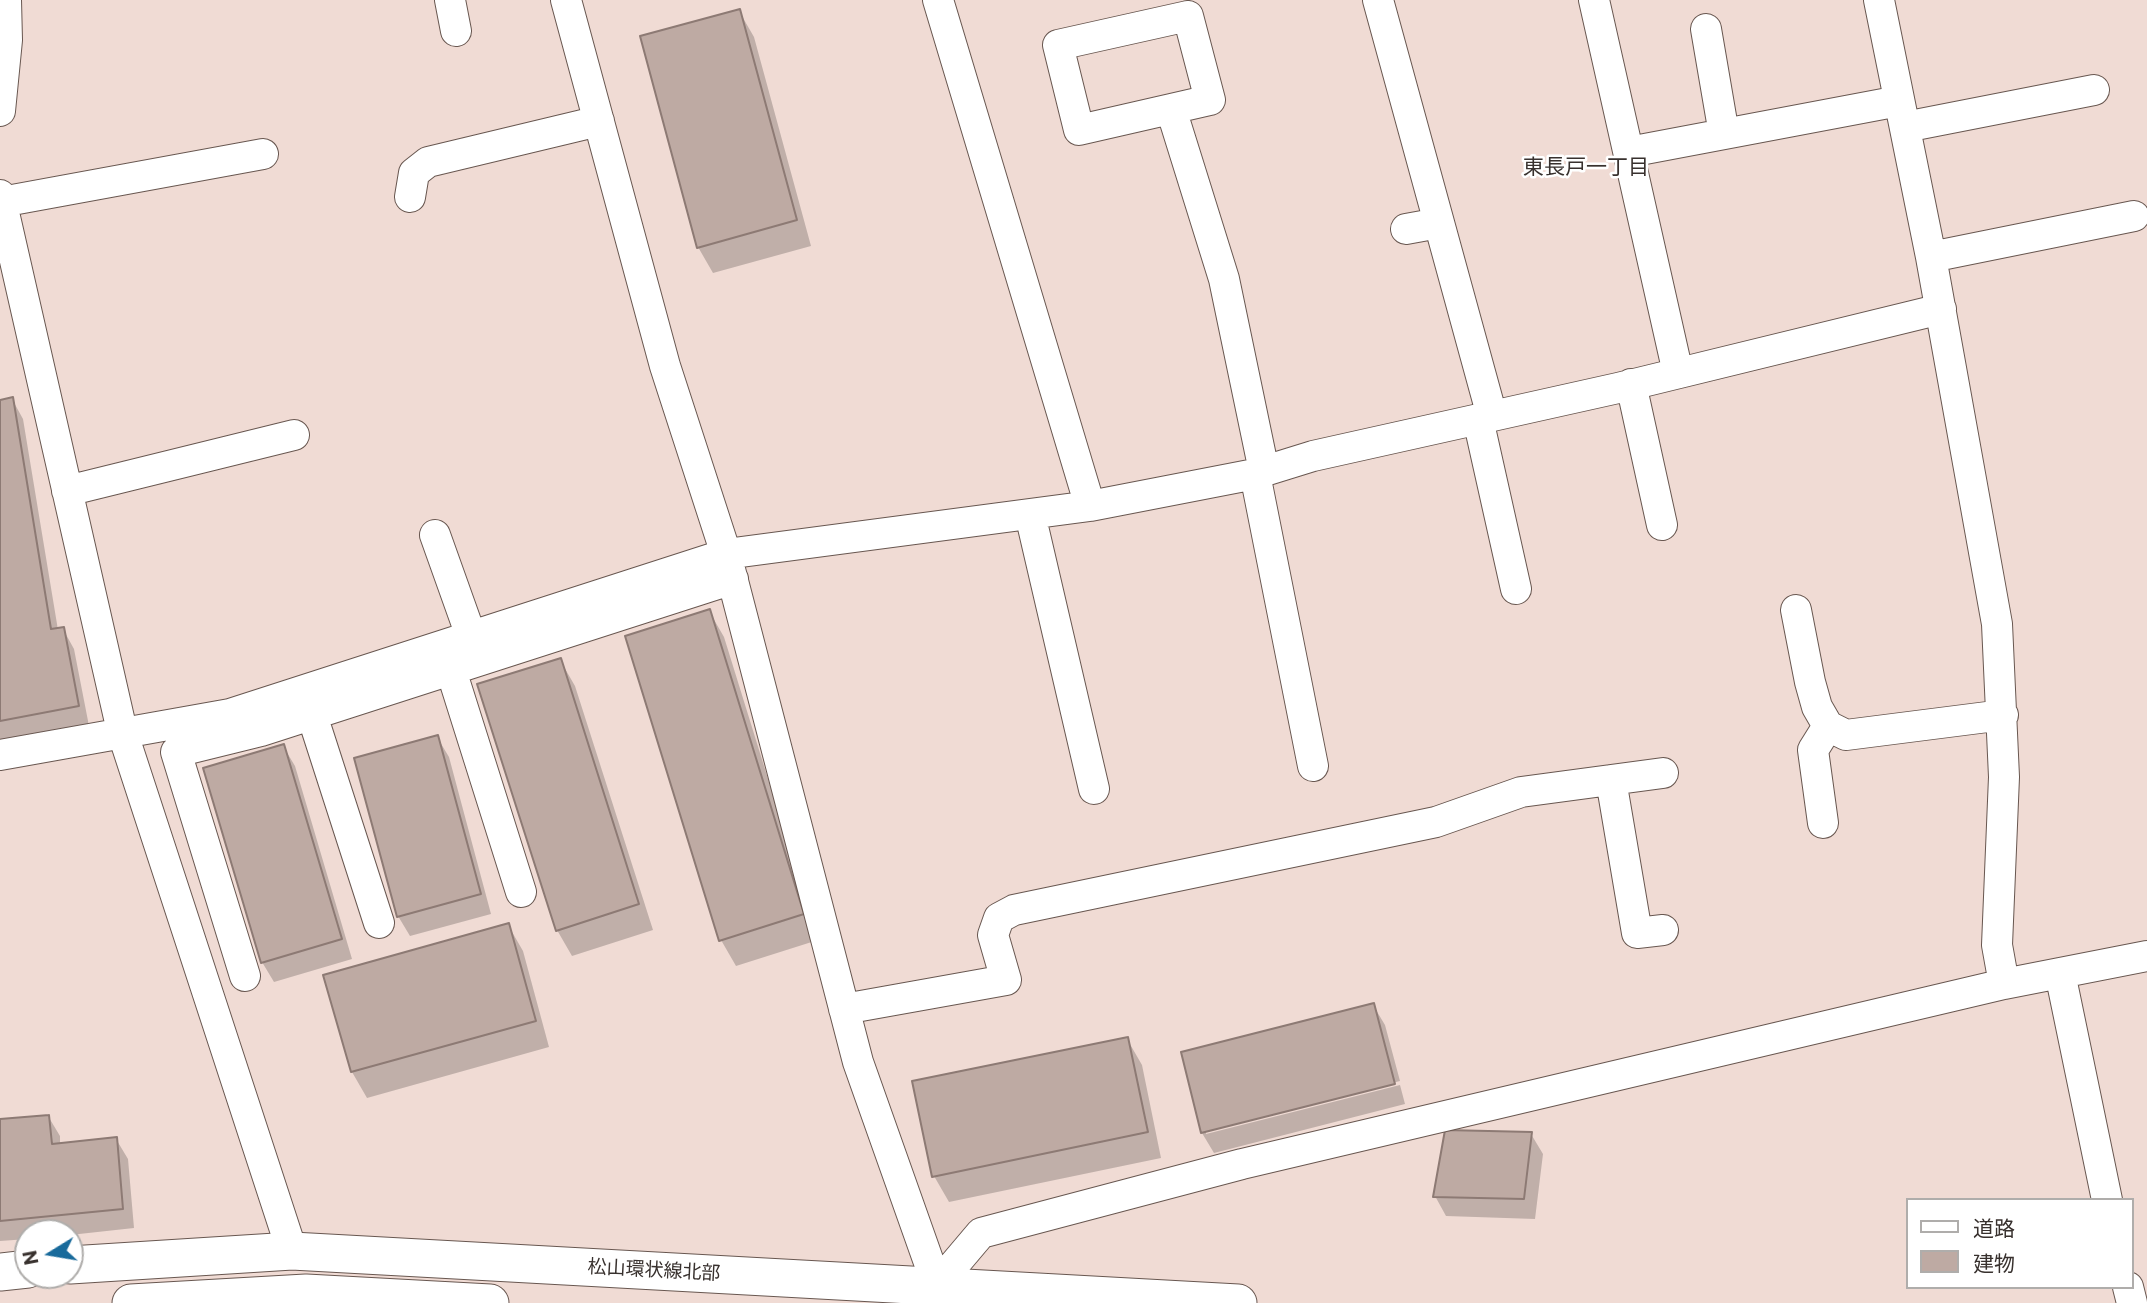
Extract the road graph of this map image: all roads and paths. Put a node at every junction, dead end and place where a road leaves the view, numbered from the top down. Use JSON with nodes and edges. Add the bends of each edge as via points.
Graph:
{"nodes":[{"id":1,"x":6,"y":0,"type":"edge"},
{"id":2,"x":450,"y":0,"type":"edge"},
{"id":3,"x":566,"y":0,"type":"edge"},
{"id":4,"x":938,"y":0,"type":"edge"},
{"id":5,"x":1378,"y":0,"type":"edge"},
{"id":6,"x":1594,"y":0,"type":"edge"},
{"id":7,"x":1879,"y":0,"type":"edge"},
{"id":8,"x":1706,"y":29,"type":"dead end"},
{"id":9,"x":456,"y":31,"type":"dead end"},
{"id":10,"x":2094,"y":90,"type":"dead end"},
{"id":11,"x":1171,"y":109,"type":"junction"},
{"id":12,"x":0,"y":111,"type":"edge"},
{"id":13,"x":1902,"y":114,"type":"junction"},
{"id":14,"x":599,"y":121,"type":"junction"},
{"id":15,"x":1724,"y":134,"type":"junction"},
{"id":16,"x":1629,"y":152,"type":"junction"},
{"id":17,"x":263,"y":153,"type":"dead end"},
{"id":18,"x":0,"y":195,"type":"edge"},
{"id":19,"x":411,"y":197,"type":"dead end"},
{"id":20,"x":1,"y":202,"type":"edge"},
{"id":21,"x":2134,"y":216,"type":"dead end"},
{"id":22,"x":1439,"y":223,"type":"junction"},
{"id":23,"x":1406,"y":229,"type":"dead end"},
{"id":24,"x":1931,"y":257,"type":"junction"},
{"id":25,"x":1941,"y":309,"type":"junction"},
{"id":26,"x":1678,"y":373,"type":"junction"},
{"id":27,"x":1631,"y":384,"type":"junction"},
{"id":28,"x":1485,"y":418,"type":"junction"},
{"id":29,"x":294,"y":435,"type":"dead end"},
{"id":30,"x":1260,"y":473,"type":"junction"},
{"id":31,"x":67,"y":491,"type":"junction"},
{"id":32,"x":1090,"y":506,"type":"junction"},
{"id":33,"x":1030,"y":514,"type":"junction"},
{"id":34,"x":1662,"y":525,"type":"dead end"},
{"id":35,"x":435,"y":535,"type":"dead end"},
{"id":36,"x":729,"y":566,"type":"junction"},
{"id":37,"x":1516,"y":589,"type":"dead end"},
{"id":38,"x":1796,"y":610,"type":"dead end"},
{"id":39,"x":471,"y":636,"type":"junction"},
{"id":40,"x":451,"y":670,"type":"junction"},
{"id":41,"x":312,"y":715,"type":"junction"},
{"id":42,"x":2003,"y":715,"type":"junction"},
{"id":43,"x":1828,"y":726,"type":"junction"},
{"id":44,"x":122,"y":731,"type":"junction"},
{"id":45,"x":0,"y":755,"type":"edge"},
{"id":46,"x":1313,"y":766,"type":"dead end"},
{"id":47,"x":1663,"y":773,"type":"dead end"},
{"id":48,"x":1611,"y":780,"type":"junction"},
{"id":49,"x":1094,"y":789,"type":"dead end"},
{"id":50,"x":1823,"y":823,"type":"dead end"},
{"id":51,"x":521,"y":892,"type":"dead end"},
{"id":52,"x":379,"y":923,"type":"dead end"},
{"id":53,"x":1663,"y":930,"type":"dead end"},
{"id":54,"x":2147,"y":956,"type":"edge"},
{"id":55,"x":2060,"y":973,"type":"junction"},
{"id":56,"x":245,"y":976,"type":"dead end"},
{"id":57,"x":2004,"y":984,"type":"junction"},
{"id":58,"x":844,"y":1009,"type":"junction"},
{"id":59,"x":2107,"y":1198,"type":"edge"},
{"id":60,"x":292,"y":1251,"type":"junction"},
{"id":61,"x":84,"y":1264,"type":"edge"},
{"id":62,"x":938,"y":1294,"type":"edge"},
{"id":63,"x":296,"y":1298,"type":"edge"},
{"id":64,"x":131,"y":1303,"type":"edge"},
{"id":65,"x":490,"y":1303,"type":"edge"},
{"id":66,"x":1238,"y":1303,"type":"edge"}],
"edges":[{"from":1,"to":12,"type":"street"},
{"from":2,"to":9,"type":"street"},
{"from":3,"to":14,"type":"street"},
{"from":4,"to":32,"type":"street"},
{"from":5,"to":22,"type":"street"},
{"from":6,"to":16,"type":"street"},
{"from":7,"to":13,"type":"street"},
{"from":8,"to":15,"type":"street"},
{"from":10,"to":13,"type":"street"},
{"from":11,"to":11,"type":"street","via":[[1210,100],[1188,16],[1058,45],[1079,130]]},
{"from":11,"to":30,"type":"street","via":[[1224,279]]},
{"from":13,"to":15,"type":"street"},
{"from":13,"to":24,"type":"street"},
{"from":14,"to":19,"type":"street","via":[[428,162],[414,173]]},
{"from":14,"to":36,"type":"street","via":[[665,366]]},
{"from":15,"to":16,"type":"street"},
{"from":16,"to":26,"type":"street"},
{"from":17,"to":20,"type":"street"},
{"from":18,"to":20,"type":"street"},
{"from":20,"to":31,"type":"street"},
{"from":21,"to":24,"type":"street"},
{"from":22,"to":23,"type":"street"},
{"from":22,"to":28,"type":"street"},
{"from":24,"to":25,"type":"street"},
{"from":25,"to":26,"type":"street"},
{"from":25,"to":42,"type":"street","via":[[1997,624]]},
{"from":26,"to":27,"type":"street"},
{"from":27,"to":28,"type":"street"},
{"from":27,"to":34,"type":"street"},
{"from":28,"to":30,"type":"street","via":[[1313,456]]},
{"from":28,"to":37,"type":"street"},
{"from":29,"to":31,"type":"street"},
{"from":30,"to":32,"type":"street"},
{"from":30,"to":46,"type":"street"},
{"from":31,"to":44,"type":"street"},
{"from":32,"to":33,"type":"street"},
{"from":33,"to":36,"type":"street"},
{"from":33,"to":49,"type":"street"},
{"from":35,"to":39,"type":"street"},
{"from":36,"to":39,"type":"street"},
{"from":36,"to":40,"type":"street"},
{"from":36,"to":58,"type":"street"},
{"from":38,"to":43,"type":"street","via":[[1810,682]]},
{"from":39,"to":44,"type":"street","via":[[230,714]]},
{"from":40,"to":41,"type":"street"},
{"from":40,"to":51,"type":"street"},
{"from":41,"to":52,"type":"street"},
{"from":41,"to":56,"type":"street","via":[[176,752]]},
{"from":42,"to":43,"type":"street","via":[[1846,735]]},
{"from":42,"to":57,"type":"street","via":[[1997,945]]},
{"from":43,"to":50,"type":"street","via":[[1814,750]]},
{"from":44,"to":45,"type":"street"},
{"from":44,"to":60,"type":"street"},
{"from":47,"to":48,"type":"street"},
{"from":48,"to":53,"type":"street","via":[[1637,933]]},
{"from":48,"to":58,"type":"street","via":[[1521,792],[1436,821],[1014,910],[999,918],[993,935],[1006,980]]},
{"from":54,"to":55,"type":"street"},
{"from":55,"to":57,"type":"street"},
{"from":55,"to":59,"type":"street"},
{"from":57,"to":62,"type":"street","via":[[1242,1164],[981,1233]]},
{"from":58,"to":62,"type":"street"},
{"from":60,"to":61,"type":"street","name":"松山環状線北部"},
{"from":60,"to":62,"type":"street","name":"松山環状線北部"},
{"from":62,"to":66,"type":"street","name":"松山環状線北部"},
{"from":63,"to":64,"type":"street"},
{"from":63,"to":65,"type":"street"}]}
